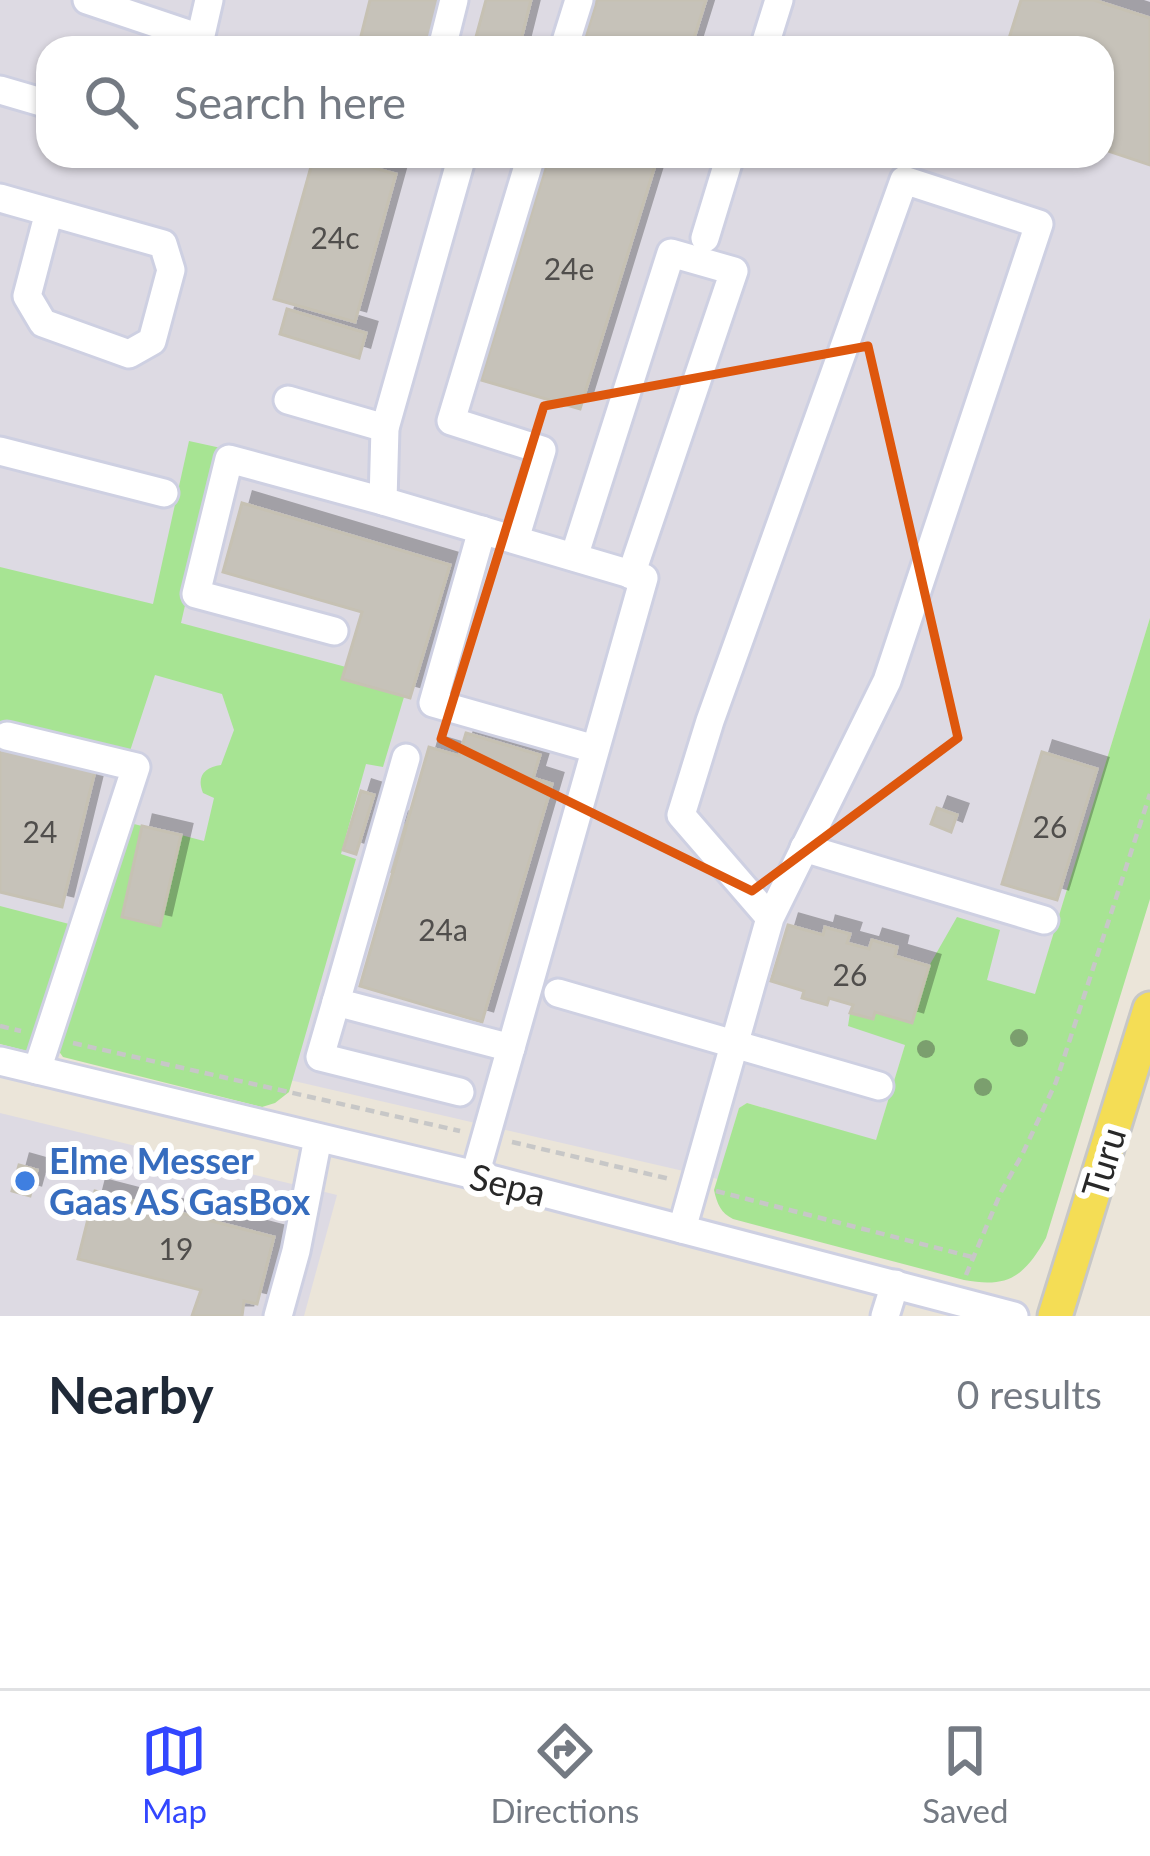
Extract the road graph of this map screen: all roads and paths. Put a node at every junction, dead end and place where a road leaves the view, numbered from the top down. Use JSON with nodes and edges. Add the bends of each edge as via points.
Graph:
{"nodes":[{"id":1,"x":87,"y":0,"type":"edge"},
{"id":2,"x":209,"y":0,"type":"edge"},
{"id":3,"x":454,"y":0,"type":"edge"},
{"id":4,"x":579,"y":0,"type":"edge"},
{"id":5,"x":779,"y":0,"type":"edge"},
{"id":6,"x":181,"y":36,"type":"edge"},
{"id":7,"x":201,"y":36,"type":"edge"},
{"id":8,"x":445,"y":36,"type":"edge"},
{"id":9,"x":568,"y":36,"type":"edge"},
{"id":10,"x":768,"y":36,"type":"edge"},
{"id":11,"x":0,"y":90,"type":"edge"},
{"id":12,"x":36,"y":100,"type":"edge"},
{"id":13,"x":459,"y":168,"type":"edge"},
{"id":14,"x":527,"y":168,"type":"edge"},
{"id":15,"x":726,"y":168,"type":"edge"},
{"id":16,"x":0,"y":199,"type":"edge"},
{"id":17,"x":49,"y":212,"type":"junction"},
{"id":18,"x":705,"y":238,"type":"dead end"},
{"id":19,"x":288,"y":400,"type":"dead end"},
{"id":20,"x":385,"y":428,"type":"junction"},
{"id":21,"x":0,"y":451,"type":"edge"},
{"id":22,"x":164,"y":493,"type":"dead end"},
{"id":23,"x":383,"y":501,"type":"junction"},
{"id":24,"x":482,"y":530,"type":"junction"},
{"id":25,"x":515,"y":539,"type":"junction"},
{"id":26,"x":574,"y":557,"type":"junction"},
{"id":27,"x":631,"y":574,"type":"junction"},
{"id":28,"x":334,"y":631,"type":"dead end"},
{"id":29,"x":7,"y":736,"type":"dead end"},
{"id":30,"x":596,"y":749,"type":"junction"},
{"id":31,"x":406,"y":758,"type":"dead end"},
{"id":32,"x":1150,"y":794,"type":"edge"},
{"id":33,"x":805,"y":848,"type":"junction"},
{"id":34,"x":770,"y":918,"type":"junction"},
{"id":35,"x":1044,"y":920,"type":"dead end"},
{"id":36,"x":558,"y":993,"type":"dead end"},
{"id":37,"x":337,"y":1002,"type":"junction"},
{"id":38,"x":1150,"y":1009,"type":"edge"},
{"id":39,"x":734,"y":1044,"type":"junction"},
{"id":40,"x":511,"y":1048,"type":"junction"},
{"id":41,"x":0,"y":1060,"type":"edge"},
{"id":42,"x":37,"y":1070,"type":"junction"},
{"id":43,"x":879,"y":1086,"type":"dead end"},
{"id":44,"x":460,"y":1092,"type":"dead end"},
{"id":45,"x":318,"y":1138,"type":"junction"},
{"id":46,"x":475,"y":1175,"type":"junction"},
{"id":47,"x":682,"y":1229,"type":"junction"},
{"id":48,"x":895,"y":1284,"type":"junction"},
{"id":49,"x":957,"y":1299,"type":"junction"},
{"id":50,"x":278,"y":1316,"type":"edge"},
{"id":51,"x":885,"y":1316,"type":"edge"},
{"id":52,"x":1014,"y":1316,"type":"edge"},
{"id":53,"x":1055,"y":1316,"type":"edge"}],
"edges":[{"from":1,"to":6,"type":"street"},
{"from":2,"to":7,"type":"street"},
{"from":3,"to":8,"type":"street"},
{"from":4,"to":9,"type":"street"},
{"from":5,"to":10,"type":"street"},
{"from":11,"to":12,"type":"street"},
{"from":13,"to":20,"type":"street"},
{"from":14,"to":25,"type":"street","via":[[451,421],[542,450]]},
{"from":15,"to":18,"type":"street"},
{"from":16,"to":17,"type":"street"},
{"from":17,"to":17,"type":"street","via":[[163,244],[171,269],[152,341],[129,354],[43,323],[27,296]]},
{"from":19,"to":20,"type":"street"},
{"from":20,"to":23,"type":"street"},
{"from":21,"to":22,"type":"street"},
{"from":23,"to":24,"type":"street"},
{"from":23,"to":28,"type":"street","via":[[230,459],[196,594]]},
{"from":24,"to":25,"type":"street"},
{"from":24,"to":30,"type":"street","via":[[433,703]]},
{"from":25,"to":26,"type":"street"},
{"from":26,"to":27,"type":"street"},
{"from":26,"to":27,"type":"street","via":[[671,253],[734,271]]},
{"from":27,"to":30,"type":"street","via":[[644,578]]},
{"from":29,"to":42,"type":"street","via":[[136,766]]},
{"from":30,"to":40,"type":"street"},
{"from":31,"to":37,"type":"street"},
{"from":32,"to":49,"type":"path","via":[[1056,1082]]},
{"from":33,"to":34,"type":"street"},
{"from":33,"to":34,"type":"street","via":[[887,681],[1039,224],[904,180],[681,815]]},
{"from":33,"to":35,"type":"street"},
{"from":34,"to":39,"type":"street"},
{"from":36,"to":39,"type":"street"},
{"from":37,"to":40,"type":"street"},
{"from":37,"to":44,"type":"street","via":[[320,1057]]},
{"from":38,"to":53,"type":"main road","name":"Turu"},
{"from":39,"to":43,"type":"street"},
{"from":39,"to":47,"type":"street"},
{"from":40,"to":46,"type":"street"},
{"from":41,"to":42,"type":"street","name":"Sepa"},
{"from":42,"to":45,"type":"street","name":"Sepa"},
{"from":45,"to":46,"type":"street","name":"Sepa"},
{"from":45,"to":50,"type":"street"},
{"from":46,"to":47,"type":"street","name":"Sepa"},
{"from":47,"to":48,"type":"street","name":"Sepa"},
{"from":48,"to":49,"type":"street","name":"Sepa"},
{"from":48,"to":51,"type":"street"},
{"from":49,"to":52,"type":"street","name":"Sepa"}]}
